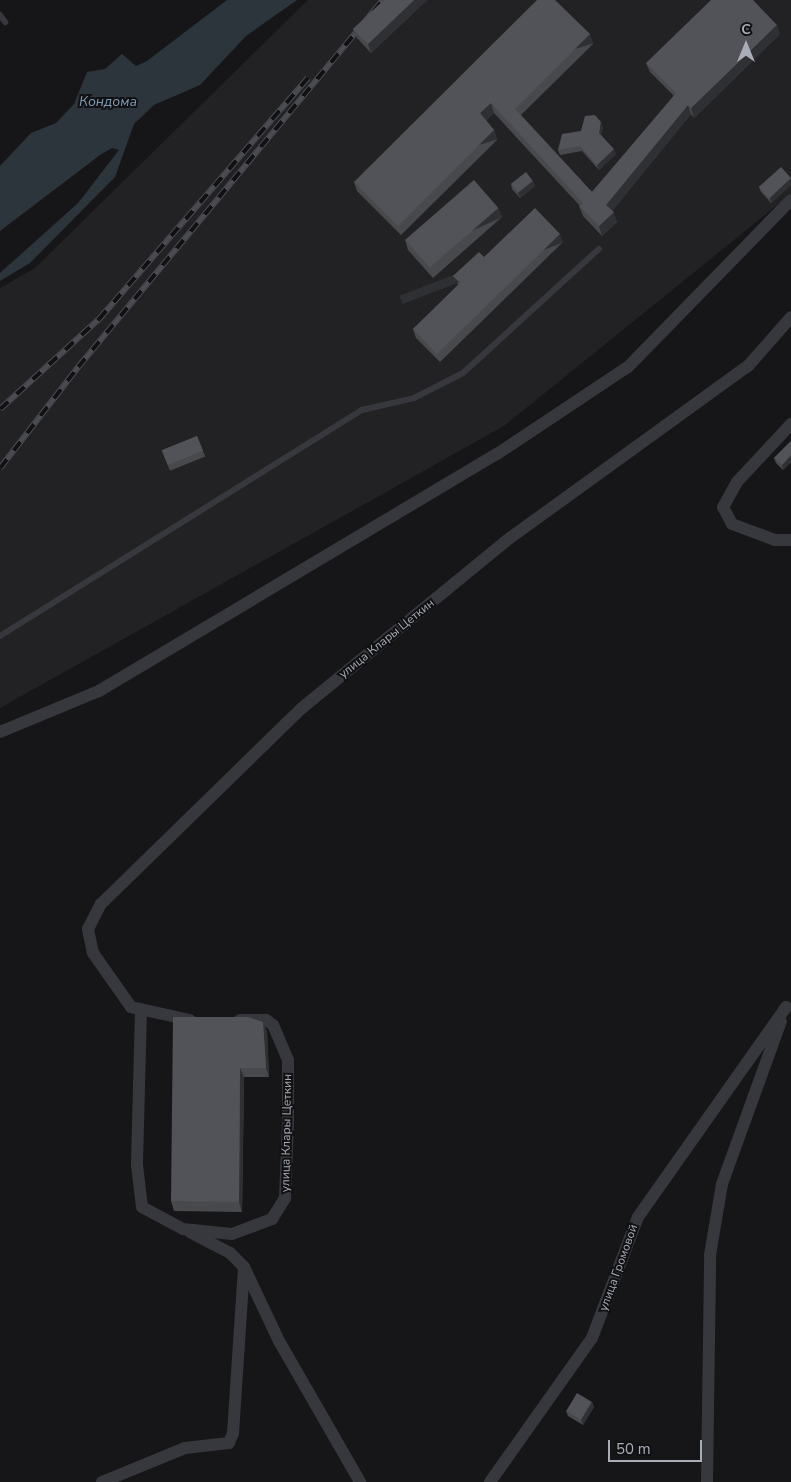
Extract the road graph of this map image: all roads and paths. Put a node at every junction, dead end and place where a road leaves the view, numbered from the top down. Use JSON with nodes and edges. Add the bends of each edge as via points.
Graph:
{"nodes":[{"id":1,"x":0,"y":15,"type":"edge"},
{"id":2,"x":5,"y":22,"type":"dead end"},
{"id":3,"x":791,"y":200,"type":"edge"},
{"id":4,"x":599,"y":249,"type":"dead end"},
{"id":5,"x":791,"y":317,"type":"edge"},
{"id":6,"x":791,"y":424,"type":"edge"},
{"id":7,"x":791,"y":540,"type":"edge"},
{"id":8,"x":0,"y":636,"type":"edge"},
{"id":9,"x":0,"y":732,"type":"edge"},
{"id":10,"x":788,"y":1005,"type":"edge"},
{"id":11,"x":141,"y":1010,"type":"junction"},
{"id":12,"x":208,"y":1020,"type":"edge"},
{"id":13,"x":226,"y":1020,"type":"edge"},
{"id":14,"x":183,"y":1229,"type":"junction"},
{"id":15,"x":244,"y":1267,"type":"junction"},
{"id":16,"x":102,"y":1482,"type":"edge"},
{"id":17,"x":360,"y":1482,"type":"edge"},
{"id":18,"x":490,"y":1482,"type":"edge"},
{"id":19,"x":707,"y":1482,"type":"edge"}],
"edges":[{"from":1,"to":2,"type":"lane"},
{"from":3,"to":9,"type":"street","via":[[628,367],[497,454],[99,691]]},
{"from":4,"to":8,"type":"lane","via":[[463,373],[414,398],[362,410]]},
{"from":5,"to":11,"type":"street","name":"улица Клары Цеткин","via":[[748,366],[510,538],[302,708],[102,904],[88,929],[93,953],[131,1007]]},
{"from":6,"to":7,"type":"street","via":[[737,482],[724,507],[732,524],[776,540]]},
{"from":10,"to":18,"type":"street","name":"улица Громовой","via":[[638,1216],[592,1338]]},
{"from":10,"to":19,"type":"street","via":[[722,1184],[710,1255]]},
{"from":11,"to":12,"type":"street","name":"улица Клары Цеткин","via":[[172,1019]]},
{"from":11,"to":14,"type":"street","name":"улица Клары Цеткин","via":[[137,1165],[142,1207]]},
{"from":13,"to":14,"type":"street","name":"улица Клары Цеткин","via":[[271,1022],[288,1060],[285,1198],[272,1219],[232,1234]]},
{"from":14,"to":15,"type":"street","via":[[230,1253]]},
{"from":15,"to":16,"type":"street","via":[[238,1306],[235,1416],[229,1443],[185,1448]]},
{"from":15,"to":17,"type":"street","via":[[278,1341]]}]}
